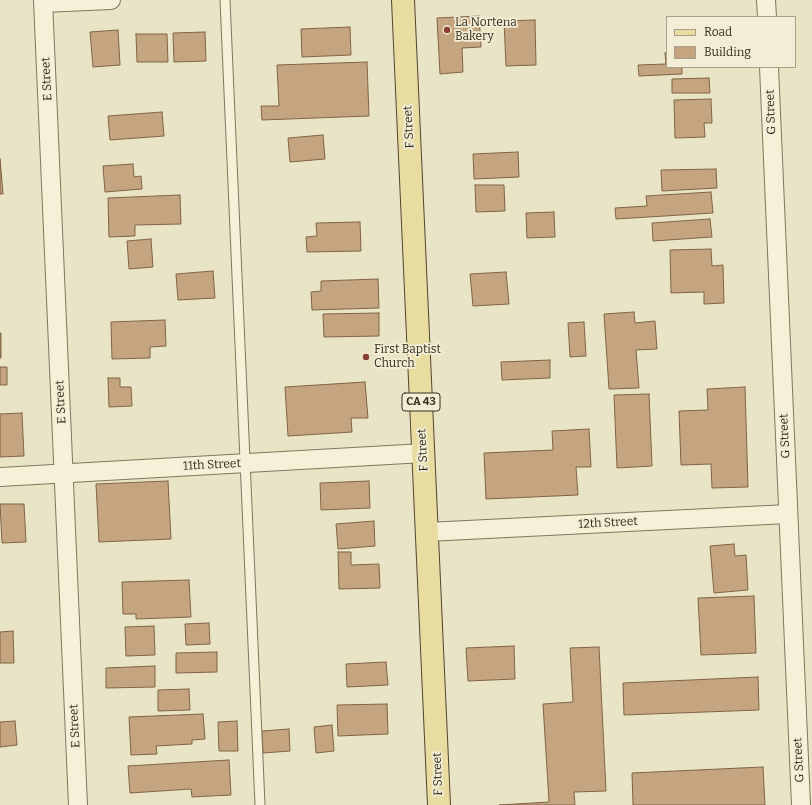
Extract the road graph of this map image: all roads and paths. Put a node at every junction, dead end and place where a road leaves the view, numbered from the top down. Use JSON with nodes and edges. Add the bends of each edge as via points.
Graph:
{"nodes":[{"id":1,"x":111,"y":0,"type":"edge"},
{"id":2,"x":225,"y":0,"type":"edge"},
{"id":3,"x":403,"y":0,"type":"edge"},
{"id":4,"x":766,"y":0,"type":"edge"},
{"id":5,"x":43,"y":2,"type":"edge"},
{"id":6,"x":766,"y":16,"type":"edge"},
{"id":7,"x":769,"y":68,"type":"edge"},
{"id":8,"x":424,"y":453,"type":"junction"},
{"id":9,"x":244,"y":463,"type":"junction"},
{"id":10,"x":64,"y":473,"type":"junction"},
{"id":11,"x":0,"y":477,"type":"edge"},
{"id":12,"x":788,"y":514,"type":"junction"},
{"id":13,"x":427,"y":532,"type":"junction"},
{"id":14,"x":78,"y":805,"type":"edge"},
{"id":15,"x":260,"y":805,"type":"edge"},
{"id":16,"x":439,"y":805,"type":"edge"},
{"id":17,"x":801,"y":805,"type":"edge"}],
"edges":[{"from":1,"to":5,"type":"street"},
{"from":2,"to":9,"type":"lane"},
{"from":3,"to":8,"type":"main road","name":"F Street","number":"CA 43"},
{"from":4,"to":6,"type":"street"},
{"from":5,"to":10,"type":"street","name":"E Street"},
{"from":7,"to":12,"type":"street","name":"G Street"},
{"from":8,"to":9,"type":"street","name":"11th Street"},
{"from":8,"to":13,"type":"main road","name":"F Street","number":"CA 43"},
{"from":9,"to":10,"type":"street","name":"11th Street"},
{"from":9,"to":15,"type":"lane"},
{"from":10,"to":11,"type":"street","name":"11th Street"},
{"from":10,"to":14,"type":"street","name":"E Street"},
{"from":12,"to":13,"type":"street","name":"12th Street"},
{"from":12,"to":17,"type":"street","name":"G Street"},
{"from":13,"to":16,"type":"main road","name":"F Street","number":"CA 43"}]}
